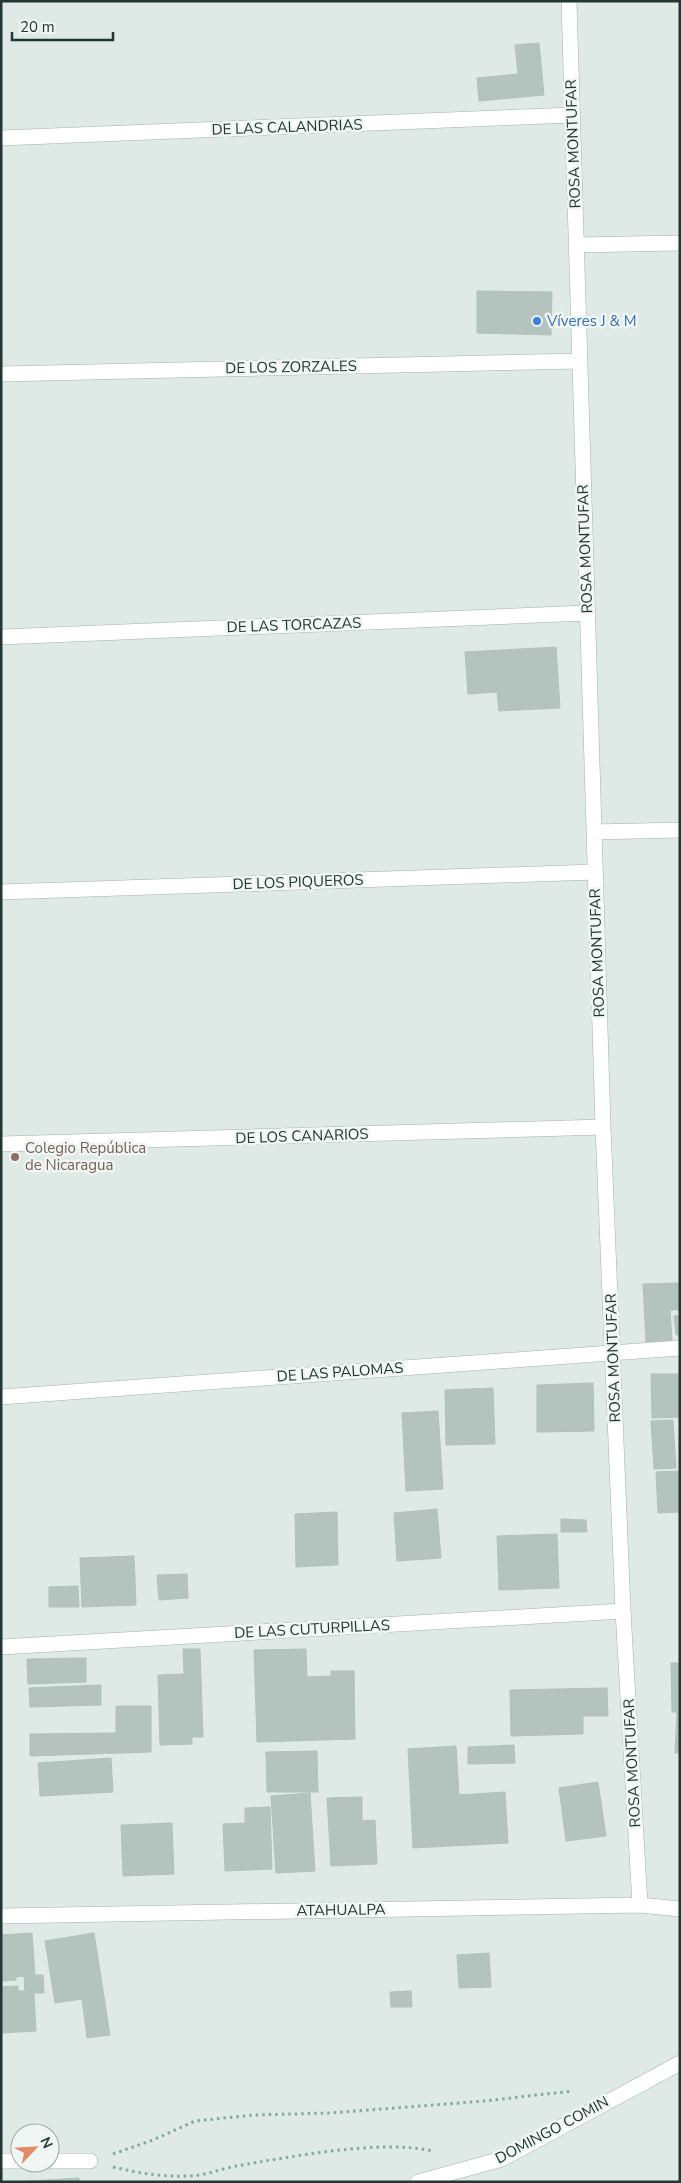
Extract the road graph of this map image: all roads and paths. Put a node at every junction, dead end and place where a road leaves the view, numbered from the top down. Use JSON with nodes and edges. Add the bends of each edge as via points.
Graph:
{"nodes":[{"id":1,"x":569,"y":1,"type":"edge"},
{"id":2,"x":573,"y":115,"type":"junction"},
{"id":3,"x":1,"y":138,"type":"edge"},
{"id":4,"x":680,"y":243,"type":"edge"},
{"id":5,"x":576,"y":245,"type":"junction"},
{"id":6,"x":580,"y":361,"type":"junction"},
{"id":7,"x":1,"y":374,"type":"edge"},
{"id":8,"x":587,"y":613,"type":"junction"},
{"id":9,"x":1,"y":638,"type":"edge"},
{"id":10,"x":680,"y":830,"type":"edge"},
{"id":11,"x":594,"y":832,"type":"junction"},
{"id":12,"x":595,"y":872,"type":"junction"},
{"id":13,"x":1,"y":892,"type":"edge"},
{"id":14,"x":603,"y":1127,"type":"junction"},
{"id":15,"x":1,"y":1144,"type":"edge"},
{"id":16,"x":680,"y":1348,"type":"edge"},
{"id":17,"x":613,"y":1353,"type":"junction"},
{"id":18,"x":1,"y":1397,"type":"edge"},
{"id":19,"x":623,"y":1611,"type":"junction"},
{"id":20,"x":1,"y":1647,"type":"edge"},
{"id":21,"x":640,"y":1905,"type":"junction"},
{"id":22,"x":680,"y":1909,"type":"edge"},
{"id":23,"x":1,"y":1916,"type":"edge"},
{"id":24,"x":680,"y":2063,"type":"edge"},
{"id":25,"x":621,"y":2093,"type":"junction"},
{"id":26,"x":438,"y":2152,"type":"dead end"},
{"id":27,"x":60,"y":2161,"type":"edge"},
{"id":28,"x":90,"y":2162,"type":"junction"},
{"id":29,"x":418,"y":2182,"type":"edge"}],
"edges":[{"from":1,"to":2,"type":"street","name":"ROSA MONTUFAR"},
{"from":2,"to":3,"type":"street","name":"DE LAS CALANDRIAS"},
{"from":2,"to":5,"type":"street","name":"ROSA MONTUFAR"},
{"from":4,"to":5,"type":"street"},
{"from":5,"to":6,"type":"street","name":"ROSA MONTUFAR"},
{"from":6,"to":7,"type":"street","name":"DE LOS ZORZALES"},
{"from":6,"to":8,"type":"street","name":"ROSA MONTUFAR"},
{"from":8,"to":9,"type":"street","name":"DE LAS TORCAZAS"},
{"from":8,"to":11,"type":"street","name":"ROSA MONTUFAR"},
{"from":10,"to":11,"type":"street"},
{"from":11,"to":12,"type":"street","name":"ROSA MONTUFAR"},
{"from":12,"to":13,"type":"street","name":"DE LOS PIQUEROS"},
{"from":12,"to":14,"type":"street","name":"ROSA MONTUFAR"},
{"from":14,"to":15,"type":"street","name":"DE LOS CANARIOS"},
{"from":14,"to":17,"type":"street","name":"ROSA MONTUFAR"},
{"from":16,"to":17,"type":"street","name":"DE LAS PALOMAS"},
{"from":17,"to":18,"type":"street","name":"DE LAS PALOMAS"},
{"from":17,"to":19,"type":"street","name":"ROSA MONTUFAR"},
{"from":19,"to":20,"type":"street","name":"DE LAS CUTURPILLAS"},
{"from":19,"to":21,"type":"street","name":"ROSA MONTUFAR"},
{"from":21,"to":22,"type":"street","name":"ATAHUALPA"},
{"from":21,"to":23,"type":"street","name":"ATAHUALPA"},
{"from":24,"to":25,"type":"street","name":"DOMINGO COMIN"},
{"from":25,"to":28,"type":"path","via":[[564,2090],[484,2101],[195,2121]]},
{"from":25,"to":29,"type":"street","name":"DOMINGO COMIN","via":[[502,2159]]},
{"from":26,"to":28,"type":"path","via":[[418,2148],[344,2150],[190,2176],[150,2175]]},
{"from":27,"to":28,"type":"street"}]}
